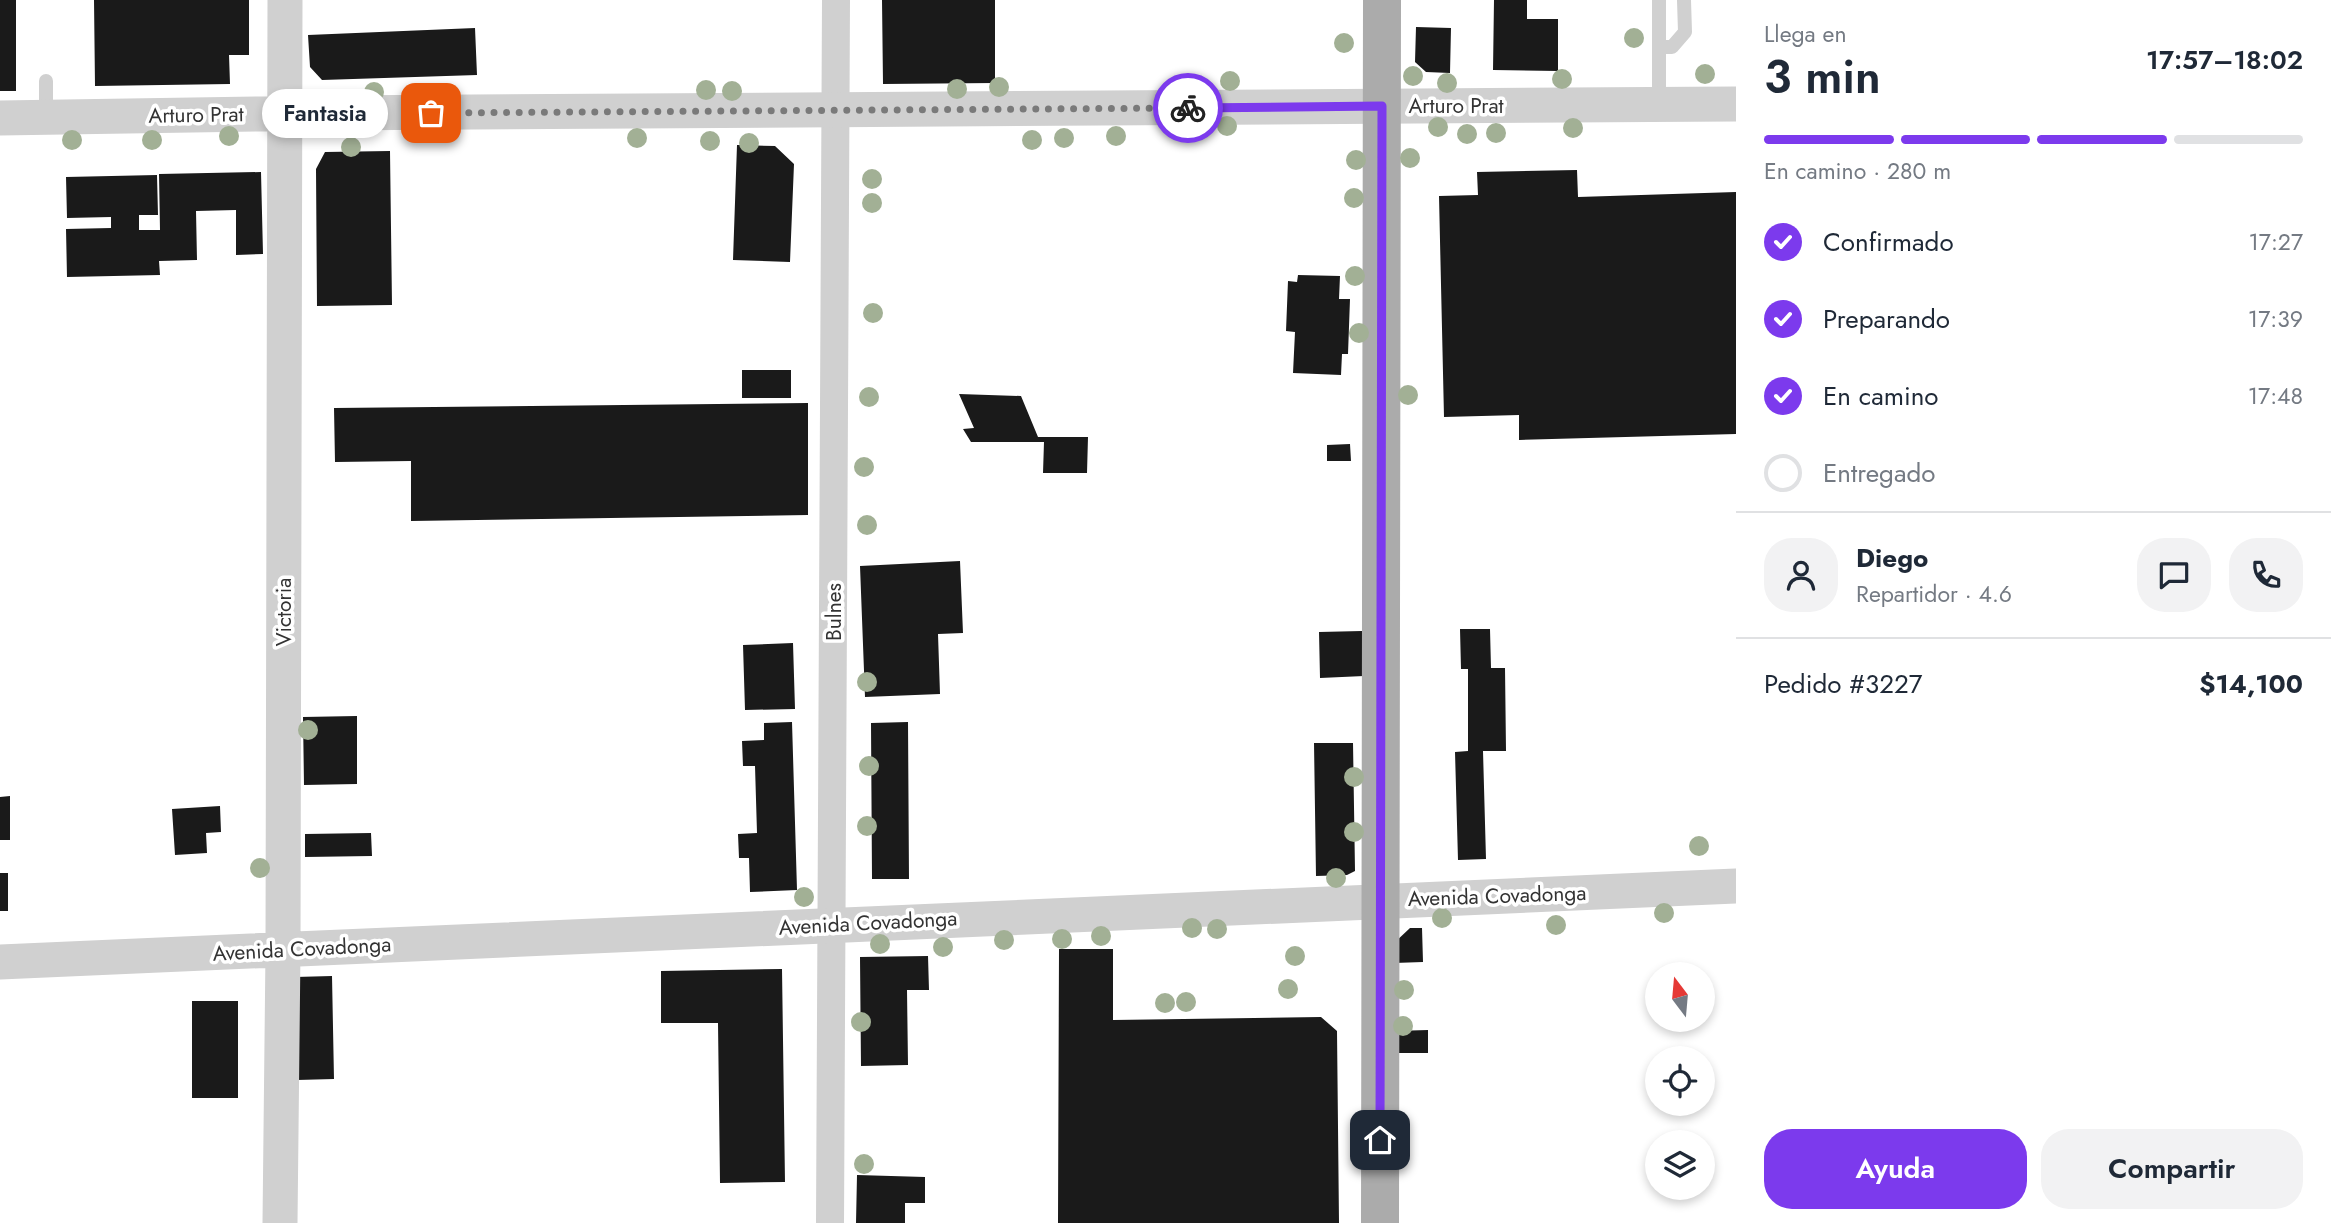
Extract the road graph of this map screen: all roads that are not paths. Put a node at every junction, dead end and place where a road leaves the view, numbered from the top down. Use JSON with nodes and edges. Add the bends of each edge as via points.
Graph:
{"nodes":[{"id":1,"x":285,"y":0,"type":"edge"},
{"id":2,"x":836,"y":0,"type":"edge"},
{"id":3,"x":1382,"y":0,"type":"edge"},
{"id":4,"x":1659,"y":0,"type":"edge"},
{"id":5,"x":1684,"y":0,"type":"edge"},
{"id":6,"x":1659,"y":47,"type":"junction"},
{"id":7,"x":46,"y":81,"type":"dead end"},
{"id":8,"x":1736,"y":104,"type":"edge"},
{"id":9,"x":1659,"y":105,"type":"junction"},
{"id":10,"x":1382,"y":106,"type":"junction"},
{"id":11,"x":836,"y":110,"type":"junction"},
{"id":12,"x":285,"y":114,"type":"junction"},
{"id":13,"x":0,"y":118,"type":"edge"},
{"id":14,"x":46,"y":118,"type":"junction"},
{"id":15,"x":1736,"y":886,"type":"edge"},
{"id":16,"x":1380,"y":901,"type":"junction"},
{"id":17,"x":833,"y":925,"type":"junction"},
{"id":18,"x":284,"y":950,"type":"junction"},
{"id":19,"x":0,"y":962,"type":"edge"},
{"id":20,"x":280,"y":1223,"type":"edge"},
{"id":21,"x":831,"y":1223,"type":"edge"},
{"id":22,"x":1380,"y":1223,"type":"edge"}],
"edges":[{"from":1,"to":12,"type":"street","name":"Victoria"},
{"from":2,"to":11,"type":"street","name":"Bulnes"},
{"from":3,"to":10,"type":"main road"},
{"from":4,"to":6,"type":"lane"},
{"from":5,"to":6,"type":"lane","via":[[1685,32],[1672,47]]},
{"from":6,"to":9,"type":"lane"},
{"from":7,"to":14,"type":"lane"},
{"from":8,"to":9,"type":"street","name":"Arturo Prat"},
{"from":9,"to":10,"type":"street","name":"Arturo Prat"},
{"from":10,"to":11,"type":"street","name":"Arturo Prat"},
{"from":10,"to":16,"type":"main road"},
{"from":11,"to":12,"type":"street","name":"Arturo Prat"},
{"from":11,"to":17,"type":"street","name":"Bulnes"},
{"from":12,"to":14,"type":"street","name":"Arturo Prat"},
{"from":12,"to":18,"type":"street","name":"Victoria"},
{"from":13,"to":14,"type":"street","name":"Arturo Prat"},
{"from":15,"to":16,"type":"street","name":"Avenida Covadonga"},
{"from":16,"to":17,"type":"street","name":"Avenida Covadonga"},
{"from":16,"to":22,"type":"main road"},
{"from":17,"to":18,"type":"street","name":"Avenida Covadonga"},
{"from":17,"to":21,"type":"street","name":"Bulnes"},
{"from":18,"to":19,"type":"street","name":"Avenida Covadonga"},
{"from":18,"to":20,"type":"street","name":"Victoria"}]}
